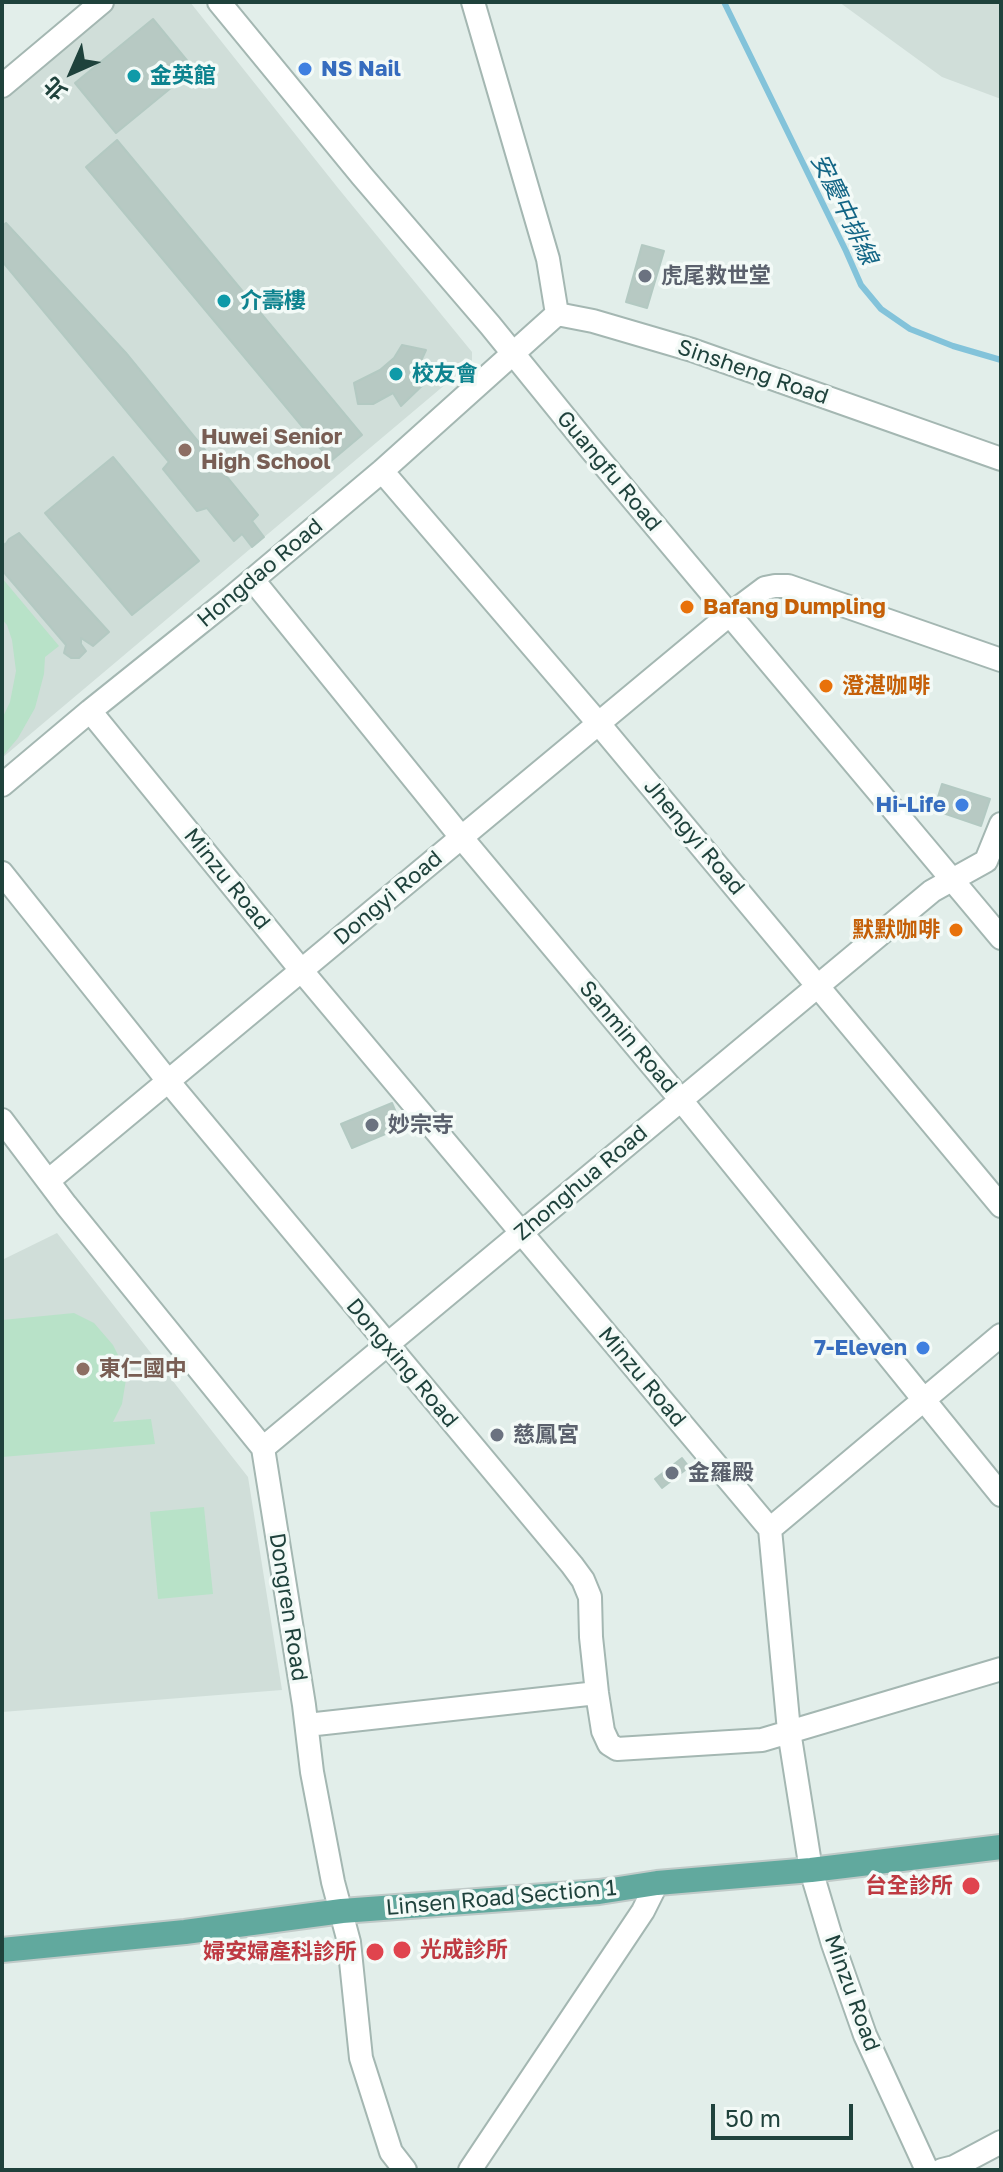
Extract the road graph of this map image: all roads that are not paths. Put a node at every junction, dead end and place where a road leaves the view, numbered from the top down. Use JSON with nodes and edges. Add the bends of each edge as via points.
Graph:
{"nodes":[{"id":1,"x":102,"y":2,"type":"edge"},
{"id":2,"x":219,"y":2,"type":"edge"},
{"id":3,"x":473,"y":2,"type":"edge"},
{"id":4,"x":2,"y":86,"type":"edge"},
{"id":5,"x":557,"y":314,"type":"junction"},
{"id":6,"x":513,"y":354,"type":"junction"},
{"id":7,"x":1001,"y":459,"type":"edge"},
{"id":8,"x":382,"y":471,"type":"junction"},
{"id":9,"x":253,"y":580,"type":"junction"},
{"id":10,"x":729,"y":615,"type":"junction"},
{"id":11,"x":1001,"y":660,"type":"edge"},
{"id":12,"x":90,"y":711,"type":"junction"},
{"id":13,"x":599,"y":724,"type":"junction"},
{"id":14,"x":2,"y":785,"type":"edge"},
{"id":15,"x":1001,"y":824,"type":"edge"},
{"id":16,"x":461,"y":837,"type":"junction"},
{"id":17,"x":993,"y":864,"type":"edge"},
{"id":18,"x":2,"y":873,"type":"edge"},
{"id":19,"x":952,"y":879,"type":"junction"},
{"id":20,"x":1001,"y":938,"type":"edge"},
{"id":21,"x":301,"y":970,"type":"junction"},
{"id":22,"x":818,"y":986,"type":"junction"},
{"id":23,"x":168,"y":1081,"type":"junction"},
{"id":24,"x":681,"y":1100,"type":"junction"},
{"id":25,"x":2,"y":1120,"type":"edge"},
{"id":26,"x":48,"y":1181,"type":"junction"},
{"id":27,"x":1001,"y":1206,"type":"edge"},
{"id":28,"x":521,"y":1233,"type":"junction"},
{"id":29,"x":1001,"y":1335,"type":"edge"},
{"id":30,"x":387,"y":1345,"type":"junction"},
{"id":31,"x":923,"y":1401,"type":"junction"},
{"id":32,"x":263,"y":1448,"type":"junction"},
{"id":33,"x":1001,"y":1495,"type":"edge"},
{"id":34,"x":770,"y":1529,"type":"junction"},
{"id":35,"x":1001,"y":1669,"type":"edge"},
{"id":36,"x":597,"y":1693,"type":"junction"},
{"id":37,"x":307,"y":1725,"type":"junction"},
{"id":38,"x":789,"y":1731,"type":"junction"},
{"id":39,"x":1001,"y":1847,"type":"edge"},
{"id":40,"x":811,"y":1870,"type":"junction"},
{"id":41,"x":657,"y":1883,"type":"junction"},
{"id":42,"x":342,"y":1911,"type":"junction"},
{"id":43,"x":2,"y":1950,"type":"edge"},
{"id":44,"x":1001,"y":2142,"type":"edge"},
{"id":45,"x":405,"y":2170,"type":"edge"},
{"id":46,"x":470,"y":2170,"type":"edge"},
{"id":47,"x":927,"y":2170,"type":"edge"},
{"id":48,"x":942,"y":2170,"type":"edge"}],
"edges":[{"from":1,"to":4,"type":"street"},
{"from":2,"to":6,"type":"street","name":"Guangfu Road"},
{"from":3,"to":5,"type":"street","via":[[548,259]]},
{"from":5,"to":6,"type":"street"},
{"from":5,"to":7,"type":"street","name":"Sinsheng Road","via":[[692,350]]},
{"from":6,"to":8,"type":"street","name":"Hongdao Road"},
{"from":6,"to":10,"type":"street","name":"Guangfu Road"},
{"from":8,"to":9,"type":"street","name":"Hongdao Road"},
{"from":8,"to":13,"type":"street","name":"Jhengyi Road"},
{"from":9,"to":12,"type":"street","name":"Hongdao Road"},
{"from":9,"to":16,"type":"street","name":"Sanmin Road"},
{"from":10,"to":11,"type":"street","name":"Dongyi Road","via":[[765,588],[788,586]]},
{"from":10,"to":13,"type":"street","name":"Dongyi Road"},
{"from":10,"to":19,"type":"street","name":"Guangfu Road"},
{"from":12,"to":14,"type":"street","name":"Hongdao Road"},
{"from":12,"to":21,"type":"street","name":"Minzu Road"},
{"from":13,"to":16,"type":"street","name":"Dongyi Road"},
{"from":13,"to":22,"type":"street","name":"Jhengyi Road"},
{"from":15,"to":17,"type":"street","name":"Zhonghua Road"},
{"from":16,"to":21,"type":"street","name":"Dongyi Road"},
{"from":16,"to":24,"type":"street","name":"Sanmin Road"},
{"from":17,"to":19,"type":"street","name":"Zhonghua Road"},
{"from":18,"to":23,"type":"street","name":"Dongxing Road"},
{"from":19,"to":20,"type":"street","name":"Guangfu Road"},
{"from":19,"to":22,"type":"street","name":"Zhonghua Road"},
{"from":21,"to":23,"type":"street","name":"Dongyi Road"},
{"from":21,"to":28,"type":"street","name":"Minzu Road"},
{"from":22,"to":24,"type":"street","name":"Zhonghua Road"},
{"from":22,"to":27,"type":"street","name":"Jhengyi Road"},
{"from":23,"to":26,"type":"street","name":"Dongyi Road"},
{"from":23,"to":30,"type":"street","name":"Dongxing Road"},
{"from":24,"to":28,"type":"street","name":"Zhonghua Road"},
{"from":24,"to":31,"type":"street","name":"Sanmin Road"},
{"from":25,"to":26,"type":"street","name":"Dongren Road"},
{"from":26,"to":32,"type":"street","name":"Dongren Road"},
{"from":28,"to":30,"type":"street","name":"Zhonghua Road"},
{"from":28,"to":34,"type":"street","name":"Minzu Road"},
{"from":29,"to":31,"type":"street"},
{"from":30,"to":32,"type":"street","name":"Zhonghua Road"},
{"from":30,"to":36,"type":"street","name":"Dongxing Road","via":[[583,1580],[590,1597]]},
{"from":31,"to":33,"type":"street","name":"Sanmin Road"},
{"from":31,"to":34,"type":"street"},
{"from":32,"to":37,"type":"street","name":"Dongren Road"},
{"from":34,"to":38,"type":"street","name":"Minzu Road"},
{"from":35,"to":38,"type":"street"},
{"from":36,"to":37,"type":"street"},
{"from":36,"to":38,"type":"street","name":"Dongxing Road","via":[[603,1731],[617,1749],[762,1740]]},
{"from":37,"to":42,"type":"street","name":"Dongren Road"},
{"from":38,"to":40,"type":"street","name":"Minzu Road"},
{"from":39,"to":40,"type":"main road","name":"Linsen Road Section 1"},
{"from":40,"to":41,"type":"main road","name":"Linsen Road Section 1"},
{"from":40,"to":47,"type":"street","name":"Minzu Road","via":[[865,2035]]},
{"from":41,"to":42,"type":"main road","name":"Linsen Road Section 1"},
{"from":41,"to":46,"type":"street"},
{"from":42,"to":43,"type":"main road","name":"Linsen Road Section 1"},
{"from":42,"to":45,"type":"street","name":"Dongren Road","via":[[361,2058],[391,2152]]},
{"from":44,"to":48,"type":"street"}]}
